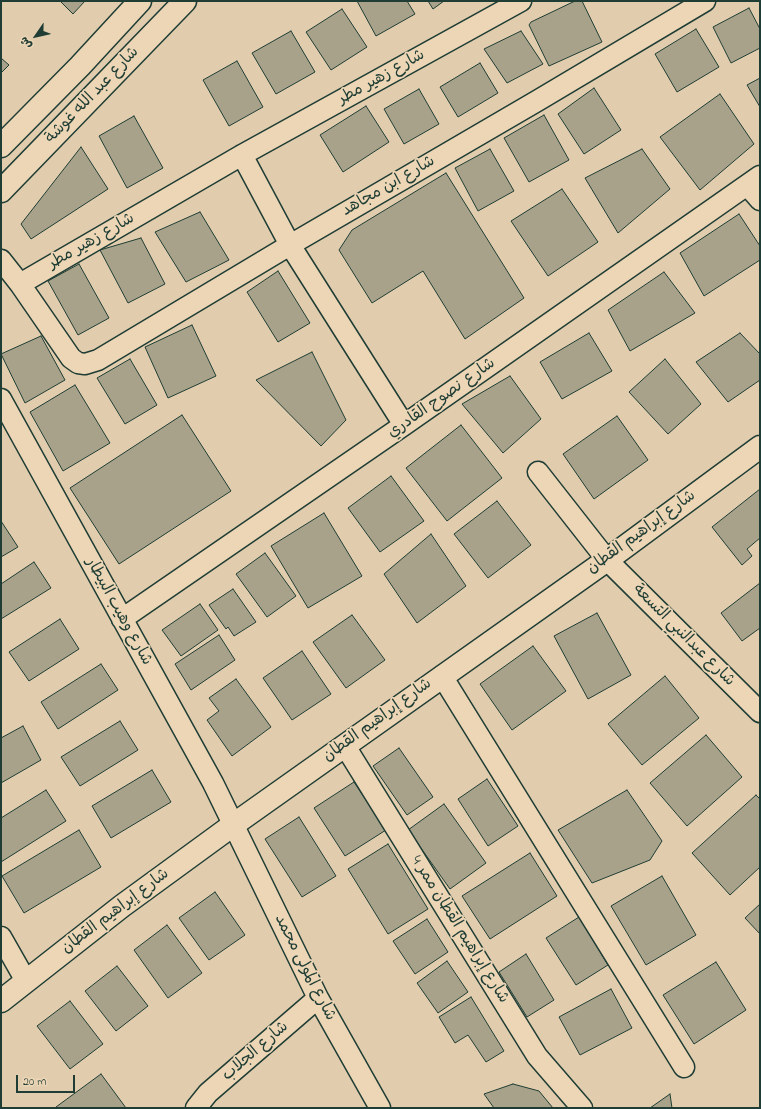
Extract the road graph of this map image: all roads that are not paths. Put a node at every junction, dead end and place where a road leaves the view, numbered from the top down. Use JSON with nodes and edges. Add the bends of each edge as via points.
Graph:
{"nodes":[{"id":1,"x":140,"y":1,"type":"edge"},
{"id":2,"x":185,"y":1,"type":"edge"},
{"id":3,"x":521,"y":1,"type":"edge"},
{"id":4,"x":705,"y":1,"type":"edge"},
{"id":5,"x":1,"y":146,"type":"edge"},
{"id":6,"x":242,"y":154,"type":"junction"},
{"id":7,"x":754,"y":181,"type":"edge"},
{"id":8,"x":1,"y":191,"type":"edge"},
{"id":9,"x":760,"y":200,"type":"edge"},
{"id":10,"x":290,"y":245,"type":"junction"},
{"id":11,"x":1,"y":260,"type":"edge"},
{"id":12,"x":20,"y":284,"type":"junction"},
{"id":13,"x":1,"y":399,"type":"edge"},
{"id":14,"x":404,"y":425,"type":"junction"},
{"id":15,"x":760,"y":447,"type":"edge"},
{"id":16,"x":538,"y":472,"type":"dead end"},
{"id":17,"x":607,"y":560,"type":"junction"},
{"id":18,"x":122,"y":619,"type":"junction"},
{"id":19,"x":442,"y":676,"type":"junction"},
{"id":20,"x":760,"y":712,"type":"edge"},
{"id":21,"x":345,"y":746,"type":"junction"},
{"id":22,"x":233,"y":825,"type":"junction"},
{"id":23,"x":1,"y":937,"type":"edge"},
{"id":24,"x":26,"y":981,"type":"junction"},
{"id":25,"x":318,"y":998,"type":"junction"},
{"id":26,"x":1,"y":1001,"type":"edge"},
{"id":27,"x":684,"y":1068,"type":"dead end"},
{"id":28,"x":196,"y":1108,"type":"edge"},
{"id":29,"x":380,"y":1108,"type":"edge"},
{"id":30,"x":582,"y":1108,"type":"edge"}],
"edges":[{"from":1,"to":5,"type":"street","name":"شارع عبد الله غوشة"},
{"from":2,"to":8,"type":"street","name":"شارع عبد الله غوشة"},
{"from":3,"to":6,"type":"street","name":"شارع زهير مطر"},
{"from":4,"to":10,"type":"street","name":"شارع ابن مجاهد"},
{"from":6,"to":10,"type":"street"},
{"from":6,"to":12,"type":"street","name":"شارع زهير مطر"},
{"from":7,"to":9,"type":"street"},
{"from":7,"to":14,"type":"street","name":"شارع نصوح القادري"},
{"from":10,"to":12,"type":"street","name":"شارع ابن مجاهد","via":[[98,360],[85,364],[71,358]]},
{"from":10,"to":14,"type":"street"},
{"from":11,"to":12,"type":"street"},
{"from":13,"to":18,"type":"street","name":"شارع وهيب البيطار"},
{"from":14,"to":18,"type":"street","name":"شارع نصوح القادري"},
{"from":15,"to":17,"type":"street","name":"شارع إبراهيم القطان"},
{"from":16,"to":17,"type":"street","name":"شارع عبدالنبي التسعة"},
{"from":17,"to":19,"type":"street","name":"شارع إبراهيم القطان"},
{"from":17,"to":20,"type":"street","name":"شارع عبدالنبي التسعة"},
{"from":18,"to":22,"type":"street","name":"شارع وهيب البيطار","via":[[213,783]]},
{"from":19,"to":21,"type":"street","name":"شارع إبراهيم القطان"},
{"from":19,"to":27,"type":"street"},
{"from":21,"to":22,"type":"street","name":"شارع إبراهيم القطان"},
{"from":21,"to":30,"type":"street","name":"شارع إبراهيم القطان ممر 4","via":[[537,1056]]},
{"from":22,"to":24,"type":"street","name":"شارع إبراهيم القطان","via":[[122,906]]},
{"from":22,"to":25,"type":"street","name":"شارع المولى محمد"},
{"from":23,"to":24,"type":"street"},
{"from":24,"to":26,"type":"street","name":"شارع إبراهيم القطان"},
{"from":25,"to":28,"type":"street","name":"شارع الجلاب","via":[[208,1093]]},
{"from":25,"to":29,"type":"street","name":"شارع المولى محمد"}]}
